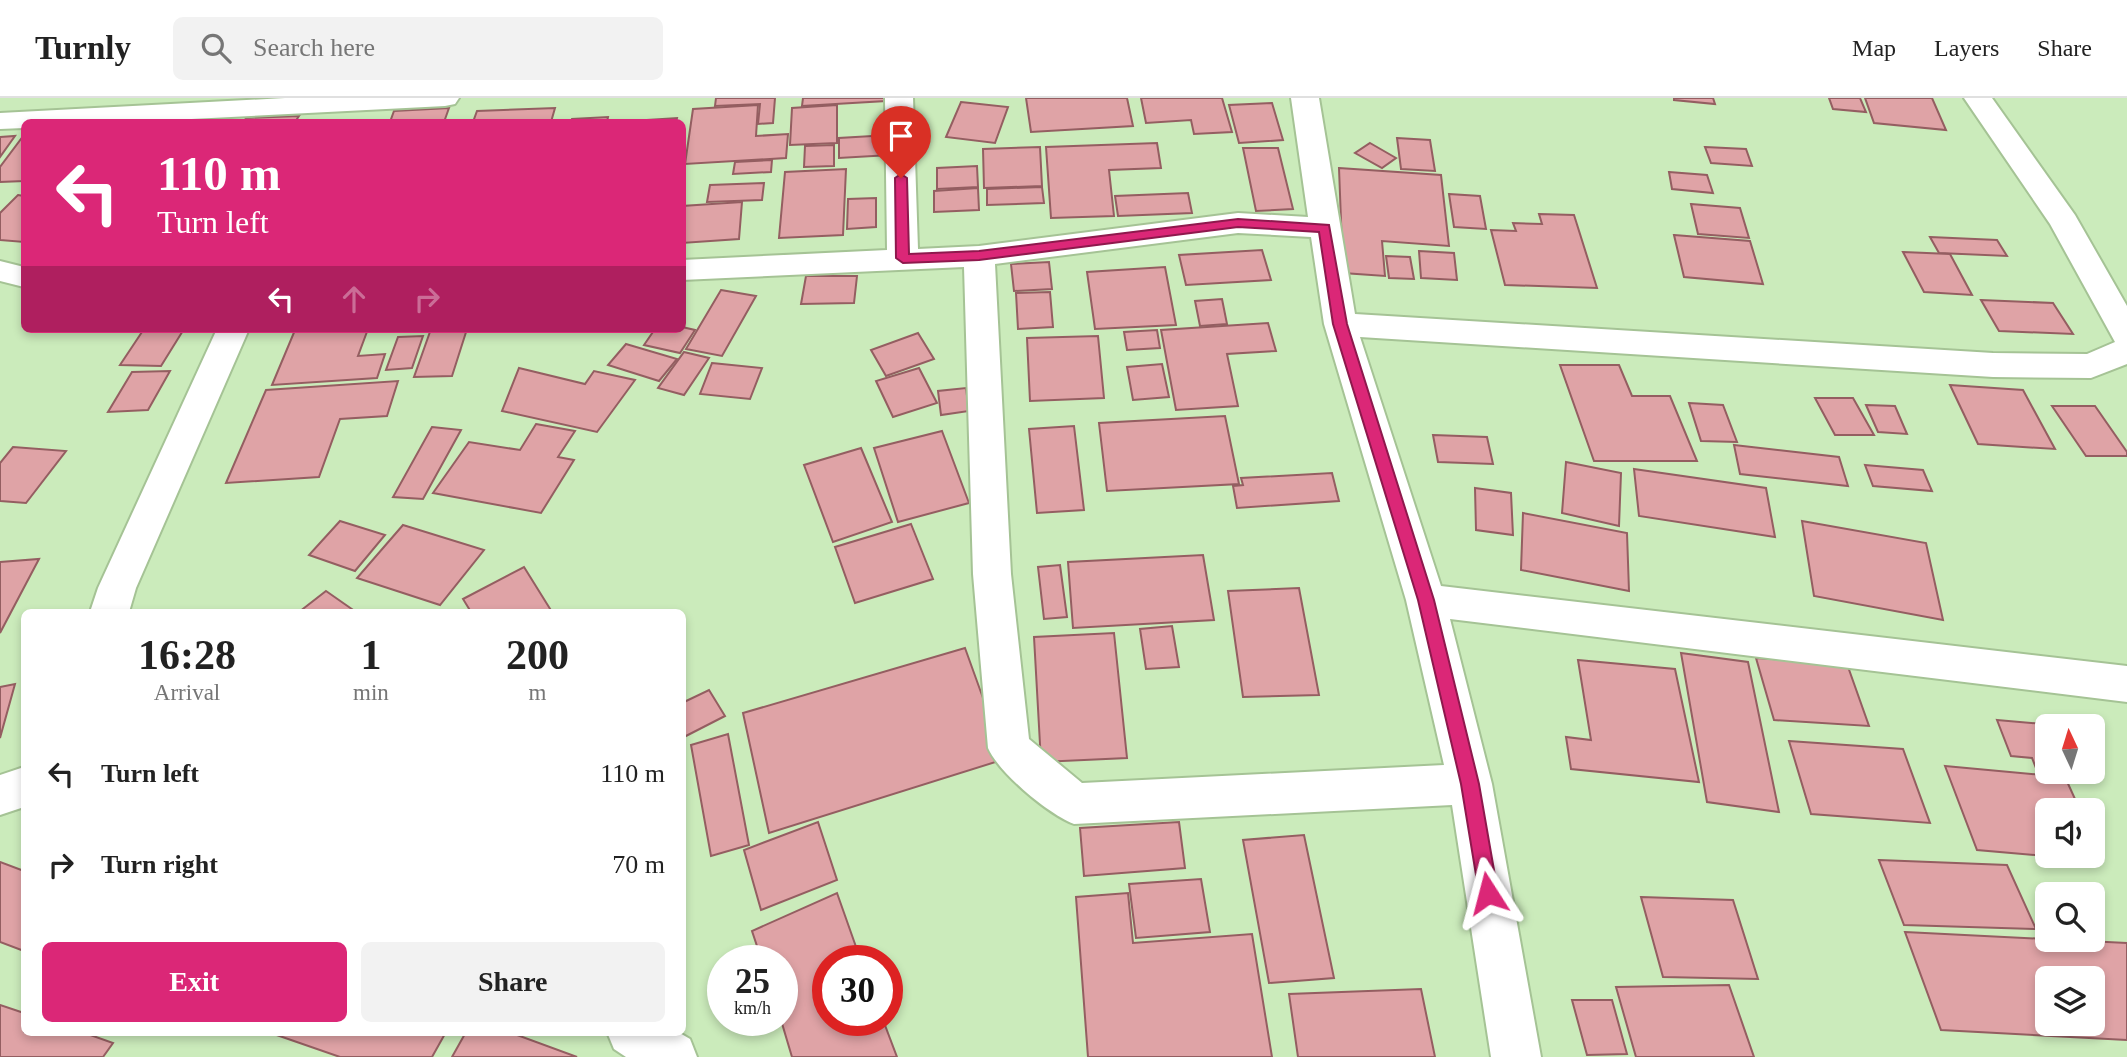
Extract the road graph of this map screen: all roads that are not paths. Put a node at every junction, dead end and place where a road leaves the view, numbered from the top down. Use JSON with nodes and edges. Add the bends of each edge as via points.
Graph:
{"nodes":[{"id":1,"x":445,"y":98,"type":"edge"},
{"id":2,"x":898,"y":98,"type":"edge"},
{"id":3,"x":1305,"y":98,"type":"edge"},
{"id":4,"x":1978,"y":98,"type":"edge"},
{"id":5,"x":335,"y":108,"type":"edge"},
{"id":6,"x":52,"y":119,"type":"edge"},
{"id":7,"x":21,"y":120,"type":"edge"},
{"id":8,"x":0,"y":121,"type":"edge"},
{"id":9,"x":1324,"y":228,"type":"junction"},
{"id":10,"x":979,"y":256,"type":"junction"},
{"id":11,"x":903,"y":258,"type":"junction"},
{"id":12,"x":686,"y":270,"type":"edge"},
{"id":13,"x":0,"y":271,"type":"edge"},
{"id":14,"x":21,"y":276,"type":"edge"},
{"id":15,"x":1340,"y":324,"type":"junction"},
{"id":16,"x":231,"y":333,"type":"edge"},
{"id":17,"x":2127,"y":335,"type":"edge"},
{"id":18,"x":2127,"y":350,"type":"edge"},
{"id":19,"x":1426,"y":600,"type":"junction"},
{"id":20,"x":110,"y":609,"type":"edge"},
{"id":21,"x":2127,"y":684,"type":"edge"},
{"id":22,"x":1470,"y":784,"type":"junction"},
{"id":23,"x":21,"y":788,"type":"edge"},
{"id":24,"x":0,"y":794,"type":"edge"},
{"id":25,"x":638,"y":1036,"type":"edge"},
{"id":26,"x":672,"y":1057,"type":"edge"},
{"id":27,"x":1516,"y":1057,"type":"edge"}],
"edges":[{"from":1,"to":5,"type":"street"},
{"from":2,"to":11,"type":"street"},
{"from":3,"to":9,"type":"street"},
{"from":4,"to":17,"type":"street","via":[[2064,222]]},
{"from":5,"to":6,"type":"street"},
{"from":7,"to":8,"type":"street"},
{"from":9,"to":10,"type":"street","via":[[1238,223]]},
{"from":9,"to":15,"type":"street"},
{"from":10,"to":11,"type":"street"},
{"from":10,"to":22,"type":"street","via":[[992,574],[1009,748],[1074,804]]},
{"from":11,"to":12,"type":"street"},
{"from":13,"to":14,"type":"street"},
{"from":15,"to":18,"type":"street","via":[[1993,365],[2091,366]]},
{"from":15,"to":19,"type":"street"},
{"from":16,"to":20,"type":"street"},
{"from":19,"to":21,"type":"street"},
{"from":19,"to":22,"type":"street"},
{"from":22,"to":27,"type":"street"},
{"from":23,"to":24,"type":"street"},
{"from":25,"to":26,"type":"street"}]}
